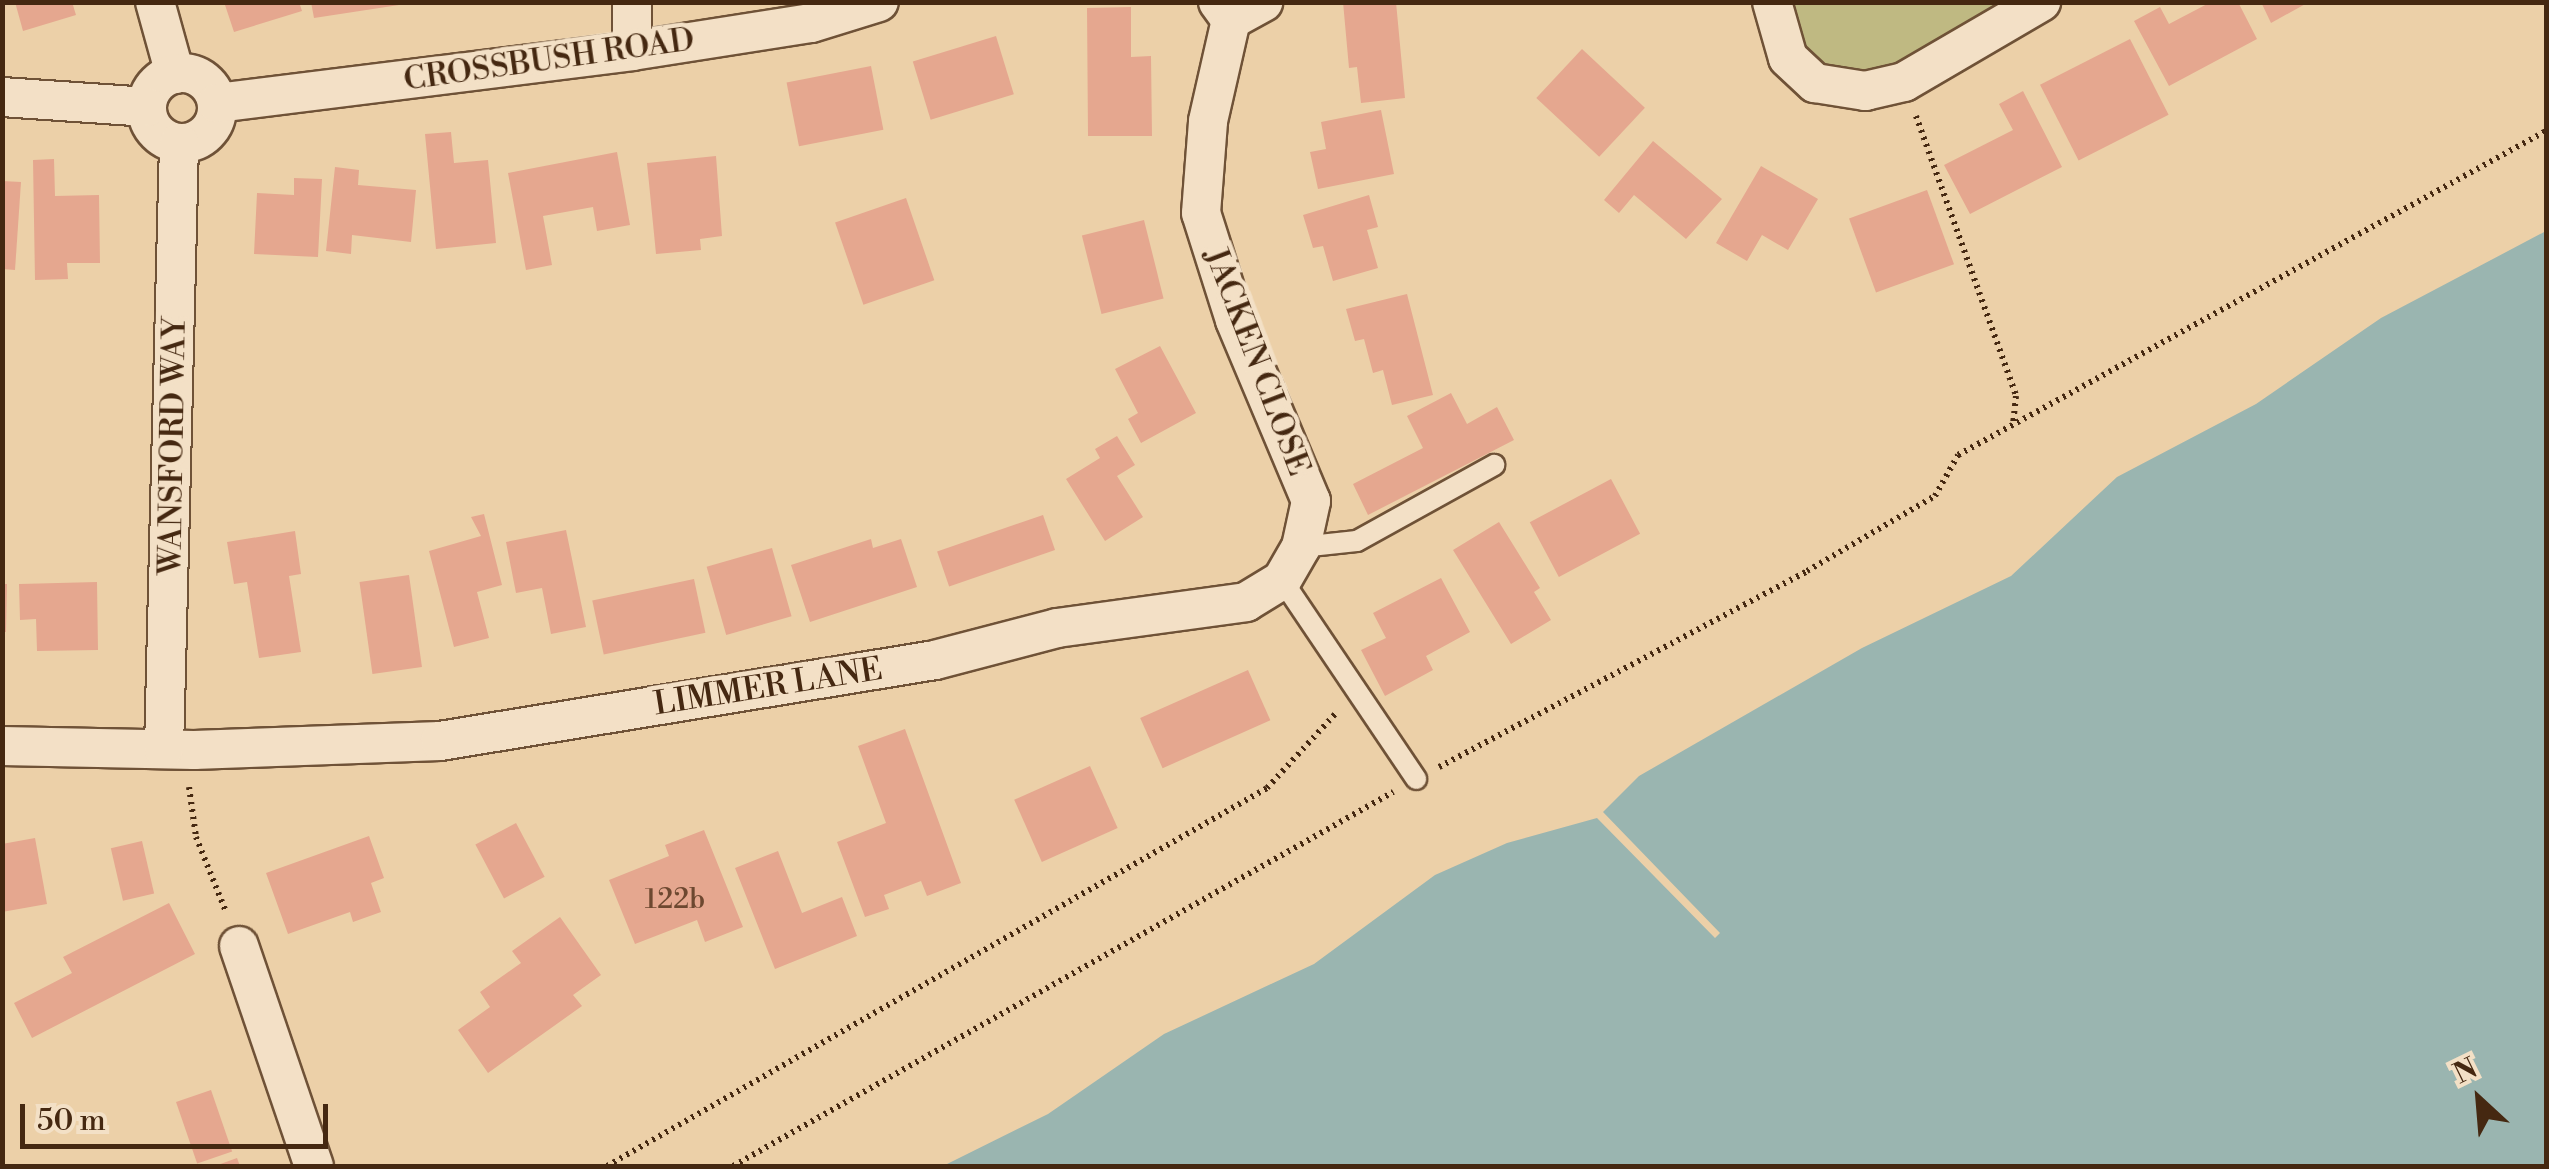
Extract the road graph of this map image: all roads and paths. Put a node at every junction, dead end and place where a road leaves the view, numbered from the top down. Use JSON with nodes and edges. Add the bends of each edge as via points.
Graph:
{"nodes":[{"id":1,"x":155,"y":2,"type":"edge"},
{"id":2,"x":632,"y":2,"type":"edge"},
{"id":3,"x":879,"y":2,"type":"edge"},
{"id":4,"x":1772,"y":2,"type":"edge"},
{"id":5,"x":2040,"y":2,"type":"edge"},
{"id":6,"x":1238,"y":8,"type":"edge"},
{"id":7,"x":632,"y":51,"type":"junction"},
{"id":8,"x":176,"y":74,"type":"junction"},
{"id":9,"x":1904,"y":82,"type":"junction"},
{"id":10,"x":2,"y":97,"type":"edge"},
{"id":11,"x":217,"y":103,"type":"junction"},
{"id":12,"x":147,"y":107,"type":"junction"},
{"id":13,"x":2546,"y":131,"type":"edge"},
{"id":14,"x":179,"y":142,"type":"junction"},
{"id":15,"x":2013,"y":424,"type":"junction"},
{"id":16,"x":1494,"y":465,"type":"dead end"},
{"id":17,"x":1301,"y":547,"type":"junction"},
{"id":18,"x":1282,"y":580,"type":"junction"},
{"id":19,"x":1356,"y":686,"type":"junction"},
{"id":20,"x":2,"y":746,"type":"edge"},
{"id":21,"x":179,"y":750,"type":"junction"},
{"id":22,"x":1416,"y":780,"type":"junction"},
{"id":23,"x":239,"y":946,"type":"joint"},
{"id":24,"x":314,"y":1166,"type":"edge"},
{"id":25,"x":608,"y":1166,"type":"edge"},
{"id":26,"x":732,"y":1166,"type":"edge"}],
"edges":[{"from":1,"to":8,"type":"street"},
{"from":2,"to":7,"type":"street"},
{"from":3,"to":7,"type":"street","name":"CROSSBUSH ROAD","via":[[811,23]]},
{"from":4,"to":9,"type":"street","via":[[1788,58],[1815,83],[1864,91]]},
{"from":5,"to":9,"type":"street"},
{"from":6,"to":17,"type":"street","name":"JACKEN CLOSE","via":[[1208,121],[1201,213],[1235,320],[1312,501]]},
{"from":7,"to":11,"type":"street","name":"CROSSBUSH ROAD"},
{"from":8,"to":11,"type":"street","via":[[198,76]]},
{"from":8,"to":12,"type":"street","via":[[155,86]]},
{"from":9,"to":15,"type":"path","via":[[2016,396]]},
{"from":10,"to":12,"type":"street"},
{"from":11,"to":14,"type":"street","via":[[206,134]]},
{"from":12,"to":14,"type":"street","via":[[154,130]]},
{"from":13,"to":15,"type":"path"},
{"from":14,"to":21,"type":"street","name":"WANSFORD WAY"},
{"from":15,"to":22,"type":"path","via":[[1958,455],[1935,496]]},
{"from":16,"to":17,"type":"lane","via":[[1357,542]]},
{"from":17,"to":18,"type":"street","name":"JACKEN CLOSE"},
{"from":18,"to":19,"type":"lane"},
{"from":18,"to":21,"type":"street","name":"LIMMER LANE","via":[[1246,602],[1196,613],[1057,628],[934,660],[440,741]]},
{"from":19,"to":22,"type":"lane"},
{"from":19,"to":25,"type":"path","via":[[1266,788]]},
{"from":20,"to":21,"type":"street","name":"LIMMER LANE"},
{"from":21,"to":23,"type":"path","via":[[187,800]]},
{"from":22,"to":26,"type":"path"},
{"from":23,"to":24,"type":"street"}]}
